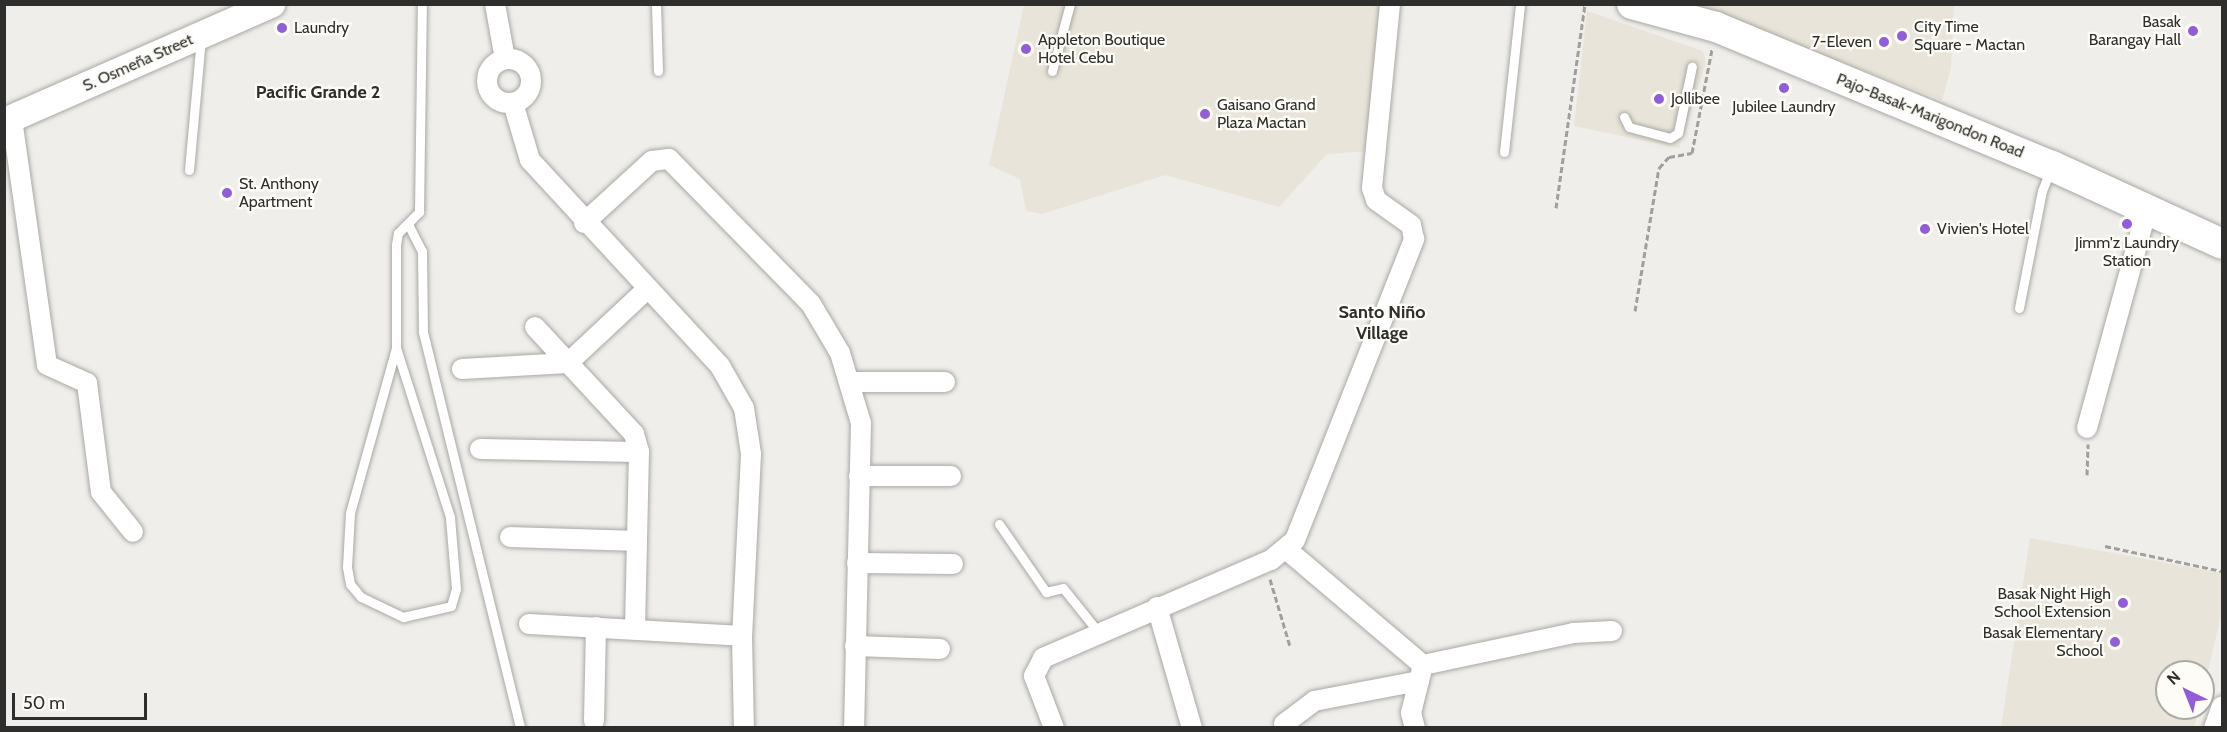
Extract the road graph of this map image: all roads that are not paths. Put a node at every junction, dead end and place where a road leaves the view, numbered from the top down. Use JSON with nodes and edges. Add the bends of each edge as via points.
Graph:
{"nodes":[{"id":1,"x":271,"y":4,"type":"edge"},
{"id":2,"x":422,"y":4,"type":"edge"},
{"id":3,"x":495,"y":4,"type":"edge"},
{"id":4,"x":656,"y":4,"type":"edge"},
{"id":5,"x":1070,"y":4,"type":"edge"},
{"id":6,"x":1390,"y":4,"type":"edge"},
{"id":7,"x":1520,"y":4,"type":"edge"},
{"id":8,"x":1632,"y":4,"type":"edge"},
{"id":9,"x":201,"y":36,"type":"junction"},
{"id":10,"x":505,"y":59,"type":"junction"},
{"id":11,"x":1692,"y":66,"type":"dead end"},
{"id":12,"x":658,"y":71,"type":"dead end"},
{"id":13,"x":1052,"y":71,"type":"dead end"},
{"id":14,"x":513,"y":103,"type":"junction"},
{"id":15,"x":1624,"y":117,"type":"dead end"},
{"id":16,"x":8,"y":120,"type":"edge"},
{"id":17,"x":1504,"y":152,"type":"dead end"},
{"id":18,"x":2052,"y":166,"type":"junction"},
{"id":19,"x":189,"y":170,"type":"dead end"},
{"id":20,"x":2147,"y":209,"type":"junction"},
{"id":21,"x":584,"y":223,"type":"junction"},
{"id":22,"x":409,"y":226,"type":"junction"},
{"id":23,"x":2223,"y":244,"type":"edge"},
{"id":24,"x":647,"y":289,"type":"junction"},
{"id":25,"x":2019,"y":308,"type":"dead end"},
{"id":26,"x":535,"y":327,"type":"dead end"},
{"id":27,"x":396,"y":348,"type":"junction"},
{"id":28,"x":568,"y":363,"type":"junction"},
{"id":29,"x":462,"y":369,"type":"dead end"},
{"id":30,"x":851,"y":382,"type":"junction"},
{"id":31,"x":945,"y":382,"type":"dead end"},
{"id":32,"x":2087,"y":428,"type":"road end"},
{"id":33,"x":480,"y":449,"type":"dead end"},
{"id":34,"x":639,"y":452,"type":"junction"},
{"id":35,"x":859,"y":476,"type":"junction"},
{"id":36,"x":951,"y":476,"type":"dead end"},
{"id":37,"x":999,"y":524,"type":"dead end"},
{"id":38,"x":133,"y":532,"type":"dead end"},
{"id":39,"x":510,"y":537,"type":"dead end"},
{"id":40,"x":637,"y":541,"type":"junction"},
{"id":41,"x":1279,"y":555,"type":"junction"},
{"id":42,"x":857,"y":563,"type":"junction"},
{"id":43,"x":953,"y":564,"type":"dead end"},
{"id":44,"x":1157,"y":607,"type":"junction"},
{"id":45,"x":529,"y":624,"type":"dead end"},
{"id":46,"x":596,"y":627,"type":"junction"},
{"id":47,"x":635,"y":629,"type":"junction"},
{"id":48,"x":1612,"y":631,"type":"dead end"},
{"id":49,"x":1099,"y":633,"type":"junction"},
{"id":50,"x":742,"y":636,"type":"junction"},
{"id":51,"x":855,"y":646,"type":"junction"},
{"id":52,"x":940,"y":649,"type":"dead end"},
{"id":53,"x":1421,"y":673,"type":"junction"},
{"id":54,"x":2223,"y":706,"type":"edge"},
{"id":55,"x":594,"y":721,"type":"dead end"},
{"id":56,"x":1284,"y":724,"type":"dead end"},
{"id":57,"x":520,"y":728,"type":"edge"},
{"id":58,"x":744,"y":728,"type":"edge"},
{"id":59,"x":854,"y":728,"type":"edge"},
{"id":60,"x":1054,"y":728,"type":"edge"},
{"id":61,"x":1192,"y":728,"type":"edge"},
{"id":62,"x":1416,"y":728,"type":"edge"},
{"id":63,"x":2214,"y":728,"type":"edge"}],
"edges":[{"from":1,"to":9,"type":"street","name":"S. Osmeña Street"},
{"from":2,"to":22,"type":"lane","via":[[419,212]]},
{"from":3,"to":10,"type":"street"},
{"from":4,"to":12,"type":"lane"},
{"from":5,"to":13,"type":"lane"},
{"from":6,"to":41,"type":"street","via":[[1372,188],[1376,200],[1411,225],[1414,239],[1295,540]]},
{"from":7,"to":17,"type":"lane"},
{"from":8,"to":18,"type":"main road","name":"Pajo-Basak-Marigondon Road","via":[[1716,27]]},
{"from":9,"to":16,"type":"street","name":"S. Osmeña Street"},
{"from":9,"to":19,"type":"lane"},
{"from":10,"to":14,"type":"street","via":[[489,72],[487,85],[494,98]]},
{"from":10,"to":14,"type":"street","via":[[520,62],[530,73],[530,89]]},
{"from":11,"to":15,"type":"lane","via":[[1678,133],[1670,138],[1629,127]]},
{"from":14,"to":21,"type":"street","via":[[530,160]]},
{"from":16,"to":38,"type":"street","via":[[47,365],[87,383],[101,492]]},
{"from":18,"to":20,"type":"main road","name":"Pajo-Basak-Marigondon Road"},
{"from":18,"to":25,"type":"lane","via":[[2042,190]]},
{"from":20,"to":23,"type":"main road","name":"Pajo-Basak-Marigondon Road"},
{"from":20,"to":32,"type":"street"},
{"from":21,"to":24,"type":"street"},
{"from":21,"to":30,"type":"street","via":[[652,160],[669,159],[811,304]]},
{"from":22,"to":27,"type":"lane","via":[[398,232],[396,244]]},
{"from":22,"to":57,"type":"lane","via":[[422,251],[423,332]]},
{"from":24,"to":28,"type":"street"},
{"from":24,"to":50,"type":"street","via":[[720,366],[744,408],[751,454]]},
{"from":26,"to":28,"type":"street"},
{"from":27,"to":27,"type":"lane","via":[[450,517],[456,589],[451,606],[403,617],[361,597],[350,584],[347,567],[350,513]]},
{"from":28,"to":29,"type":"street"},
{"from":28,"to":34,"type":"street","via":[[634,434]]},
{"from":30,"to":31,"type":"street"},
{"from":30,"to":35,"type":"street","via":[[861,423]]},
{"from":33,"to":34,"type":"street"},
{"from":34,"to":40,"type":"street"},
{"from":35,"to":36,"type":"street"},
{"from":35,"to":42,"type":"street"},
{"from":37,"to":49,"type":"lane","via":[[1046,592],[1063,588]]},
{"from":39,"to":40,"type":"street"},
{"from":40,"to":47,"type":"street"},
{"from":41,"to":44,"type":"street"},
{"from":41,"to":53,"type":"street"},
{"from":42,"to":43,"type":"street"},
{"from":42,"to":51,"type":"street"},
{"from":44,"to":49,"type":"street"},
{"from":44,"to":61,"type":"street"},
{"from":45,"to":46,"type":"street"},
{"from":46,"to":47,"type":"street"},
{"from":46,"to":55,"type":"street"},
{"from":47,"to":50,"type":"street"},
{"from":48,"to":53,"type":"street","via":[[1573,633]]},
{"from":49,"to":60,"type":"street","via":[[1036,665],[1034,676]]},
{"from":50,"to":58,"type":"street"},
{"from":51,"to":52,"type":"street"},
{"from":51,"to":59,"type":"street"},
{"from":53,"to":56,"type":"street","via":[[1314,701]]},
{"from":53,"to":62,"type":"street","via":[[1411,713]]},
{"from":54,"to":63,"type":"street"}]}
